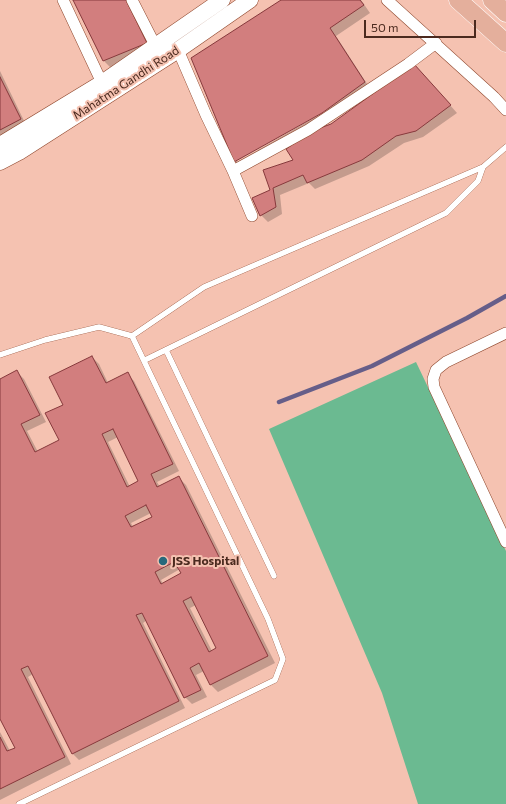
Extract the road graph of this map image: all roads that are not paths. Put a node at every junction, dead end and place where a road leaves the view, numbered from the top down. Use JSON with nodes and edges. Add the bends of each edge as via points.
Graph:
{"nodes":[{"id":1,"x":63,"y":0,"type":"edge"},
{"id":2,"x":132,"y":0,"type":"edge"},
{"id":3,"x":222,"y":0,"type":"edge"},
{"id":4,"x":250,"y":0,"type":"edge"},
{"id":5,"x":387,"y":0,"type":"edge"},
{"id":6,"x":458,"y":0,"type":"edge"},
{"id":7,"x":492,"y":0,"type":"edge"},
{"id":8,"x":506,"y":13,"type":"edge"},
{"id":9,"x":436,"y":43,"type":"junction"},
{"id":10,"x":506,"y":44,"type":"edge"},
{"id":11,"x":156,"y":47,"type":"junction"},
{"id":12,"x":178,"y":50,"type":"junction"},
{"id":13,"x":102,"y":83,"type":"junction"},
{"id":14,"x":506,"y":110,"type":"edge"},
{"id":15,"x":0,"y":145,"type":"edge"},
{"id":16,"x":506,"y":148,"type":"edge"},
{"id":17,"x":0,"y":162,"type":"edge"},
{"id":18,"x":483,"y":167,"type":"junction"},
{"id":19,"x":233,"y":171,"type":"junction"},
{"id":20,"x":252,"y":216,"type":"dead end"},
{"id":21,"x":506,"y":333,"type":"edge"},
{"id":22,"x":132,"y":336,"type":"junction"},
{"id":23,"x":166,"y":350,"type":"junction"},
{"id":24,"x":0,"y":355,"type":"edge"},
{"id":25,"x":145,"y":360,"type":"junction"},
{"id":26,"x":506,"y":542,"type":"edge"},
{"id":27,"x":274,"y":576,"type":"dead end"},
{"id":28,"x":20,"y":804,"type":"edge"}],
"edges":[{"from":1,"to":13,"type":"street"},
{"from":2,"to":11,"type":"street"},
{"from":3,"to":11,"type":"main road","name":"Mahatma Gandhi Road"},
{"from":4,"to":12,"type":"main road","name":"Mahatma Gandhi Road"},
{"from":5,"to":9,"type":"street"},
{"from":6,"to":10,"type":"main road"},
{"from":7,"to":8,"type":"main road"},
{"from":9,"to":14,"type":"street"},
{"from":9,"to":19,"type":"street","via":[[308,130]]},
{"from":11,"to":13,"type":"main road","name":"Mahatma Gandhi Road"},
{"from":12,"to":17,"type":"main road","name":"Mahatma Gandhi Road"},
{"from":12,"to":19,"type":"street"},
{"from":13,"to":15,"type":"main road","name":"Mahatma Gandhi Road"},
{"from":16,"to":18,"type":"lane"},
{"from":18,"to":22,"type":"lane","via":[[204,287]]},
{"from":18,"to":23,"type":"lane","via":[[478,181],[446,213]]},
{"from":19,"to":20,"type":"street"},
{"from":21,"to":26,"type":"street","via":[[446,362],[436,370],[433,379],[434,387]]},
{"from":22,"to":24,"type":"lane","via":[[99,327],[45,340]]},
{"from":22,"to":25,"type":"lane"},
{"from":23,"to":25,"type":"lane"},
{"from":23,"to":27,"type":"lane"},
{"from":25,"to":28,"type":"lane","via":[[268,619],[283,659],[275,680]]}]}
